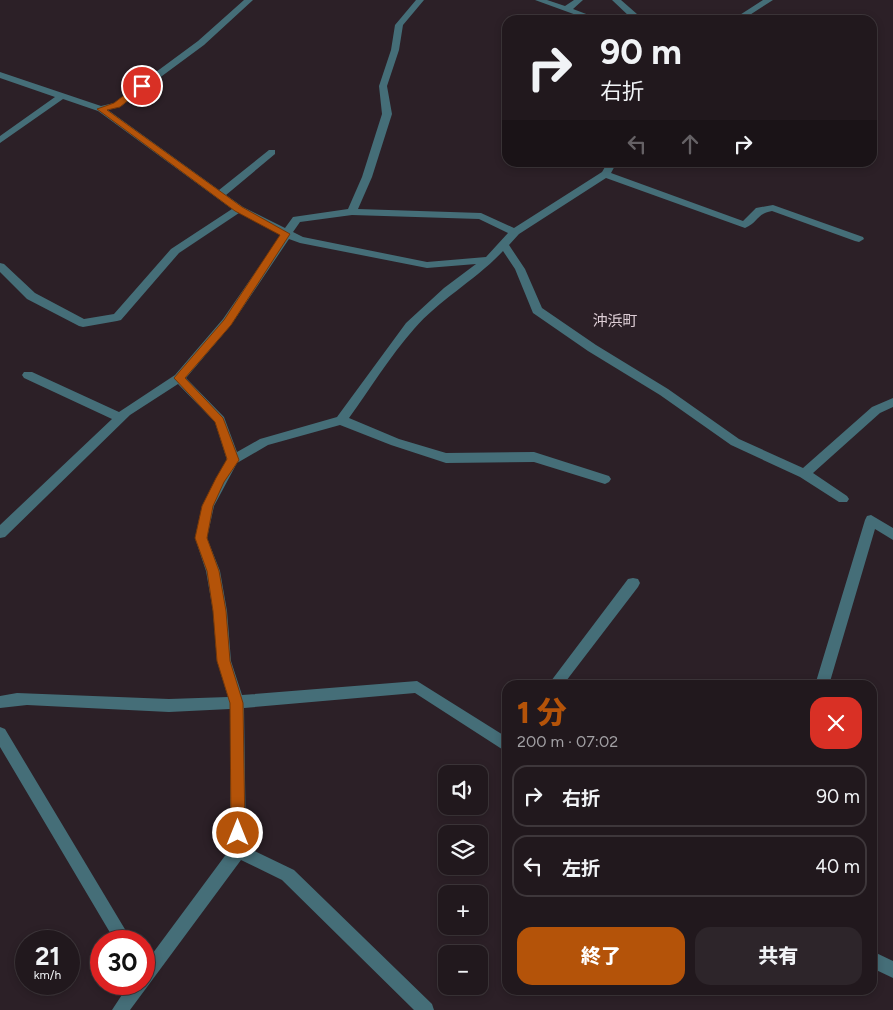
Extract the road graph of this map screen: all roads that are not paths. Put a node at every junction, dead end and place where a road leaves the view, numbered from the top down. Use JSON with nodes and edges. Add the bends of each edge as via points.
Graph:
{"nodes":[{"id":1,"x":249,"y":0,"type":"edge"},
{"id":2,"x":420,"y":0,"type":"edge"},
{"id":3,"x":539,"y":0,"type":"edge"},
{"id":4,"x":579,"y":0,"type":"edge"},
{"id":5,"x":616,"y":0,"type":"edge"},
{"id":6,"x":769,"y":0,"type":"edge"},
{"id":7,"x":568,"y":9,"type":"junction"},
{"id":8,"x":584,"y":15,"type":"edge"},
{"id":9,"x":633,"y":15,"type":"edge"},
{"id":10,"x":744,"y":15,"type":"edge"},
{"id":11,"x":0,"y":75,"type":"edge"},
{"id":12,"x":62,"y":96,"type":"junction"},
{"id":13,"x":101,"y":109,"type":"junction"},
{"id":14,"x":0,"y":140,"type":"edge"},
{"id":15,"x":272,"y":152,"type":"dead end"},
{"id":16,"x":610,"y":167,"type":"edge"},
{"id":17,"x":605,"y":174,"type":"junction"},
{"id":18,"x":219,"y":195,"type":"junction"},
{"id":19,"x":239,"y":209,"type":"junction"},
{"id":20,"x":352,"y":212,"type":"junction"},
{"id":21,"x":515,"y":232,"type":"junction"},
{"id":22,"x":286,"y":234,"type":"junction"},
{"id":23,"x":859,"y":238,"type":"dead end"},
{"id":24,"x":504,"y":244,"type":"junction"},
{"id":25,"x":489,"y":260,"type":"junction"},
{"id":26,"x":0,"y":266,"type":"edge"},
{"id":27,"x":28,"y":375,"type":"dead end"},
{"id":28,"x":179,"y":378,"type":"junction"},
{"id":29,"x":893,"y":402,"type":"edge"},
{"id":30,"x":121,"y":418,"type":"junction"},
{"id":31,"x":341,"y":420,"type":"junction"},
{"id":32,"x":233,"y":460,"type":"junction"},
{"id":33,"x":804,"y":474,"type":"junction"},
{"id":34,"x":606,"y":478,"type":"dead end"},
{"id":35,"x":843,"y":499,"type":"dead end"},
{"id":36,"x":0,"y":533,"type":"edge"},
{"id":37,"x":893,"y":535,"type":"edge"},
{"id":38,"x":633,"y":583,"type":"dead end"},
{"id":39,"x":559,"y":680,"type":"edge"},
{"id":40,"x":823,"y":680,"type":"edge"},
{"id":41,"x":0,"y":702,"type":"edge"},
{"id":42,"x":236,"y":703,"type":"junction"},
{"id":43,"x":0,"y":734,"type":"edge"},
{"id":44,"x":502,"y":742,"type":"edge"},
{"id":45,"x":238,"y":851,"type":"junction"},
{"id":46,"x":117,"y":930,"type":"edge"},
{"id":47,"x":155,"y":962,"type":"edge"},
{"id":48,"x":877,"y":962,"type":"edge"},
{"id":49,"x":893,"y":970,"type":"edge"},
{"id":50,"x":131,"y":995,"type":"edge"},
{"id":51,"x":120,"y":1010,"type":"edge"},
{"id":52,"x":426,"y":1010,"type":"edge"}],
"edges":[{"from":1,"to":13,"type":"street","via":[[201,43],[117,105]]},
{"from":2,"to":20,"type":"street","via":[[399,24],[395,50],[383,86],[387,114]]},
{"from":3,"to":7,"type":"street"},
{"from":4,"to":7,"type":"street"},
{"from":5,"to":9,"type":"street"},
{"from":6,"to":10,"type":"street"},
{"from":7,"to":8,"type":"street"},
{"from":11,"to":12,"type":"street"},
{"from":12,"to":13,"type":"street"},
{"from":12,"to":14,"type":"street"},
{"from":13,"to":18,"type":"street"},
{"from":15,"to":18,"type":"street"},
{"from":16,"to":17,"type":"street"},
{"from":17,"to":21,"type":"street"},
{"from":17,"to":23,"type":"street","via":[[745,224],[760,210],[773,208]]},
{"from":18,"to":19,"type":"street"},
{"from":19,"to":22,"type":"street"},
{"from":19,"to":26,"type":"street","via":[[175,251],[117,317],[83,323],[31,296]]},
{"from":20,"to":21,"type":"street","via":[[481,216]]},
{"from":20,"to":22,"type":"street","via":[[297,219]]},
{"from":21,"to":24,"type":"street"},
{"from":22,"to":25,"type":"street","via":[[300,240],[427,265]]},
{"from":22,"to":28,"type":"street","via":[[228,322]]},
{"from":24,"to":25,"type":"street"},
{"from":24,"to":33,"type":"street","via":[[520,269],[537,310],[735,442]]},
{"from":25,"to":31,"type":"street","via":[[410,326]]},
{"from":27,"to":30,"type":"street"},
{"from":28,"to":30,"type":"street"},
{"from":28,"to":32,"type":"street","via":[[220,420]]},
{"from":29,"to":33,"type":"street","via":[[876,410]]},
{"from":30,"to":36,"type":"street"},
{"from":31,"to":32,"type":"street","via":[[264,442]]},
{"from":31,"to":34,"type":"street","via":[[446,458],[534,457]]},
{"from":32,"to":42,"type":"street","via":[[208,506],[201,538],[213,571],[224,661]]},
{"from":33,"to":35,"type":"street"},
{"from":37,"to":40,"type":"street","via":[[871,520]]},
{"from":38,"to":39,"type":"street"},
{"from":41,"to":42,"type":"street"},
{"from":42,"to":44,"type":"street","via":[[260,698],[417,687]]},
{"from":42,"to":45,"type":"street"},
{"from":43,"to":46,"type":"street"},
{"from":45,"to":47,"type":"street"},
{"from":45,"to":52,"type":"street","via":[[288,875]]},
{"from":48,"to":49,"type":"street"},
{"from":50,"to":51,"type":"street"}]}
